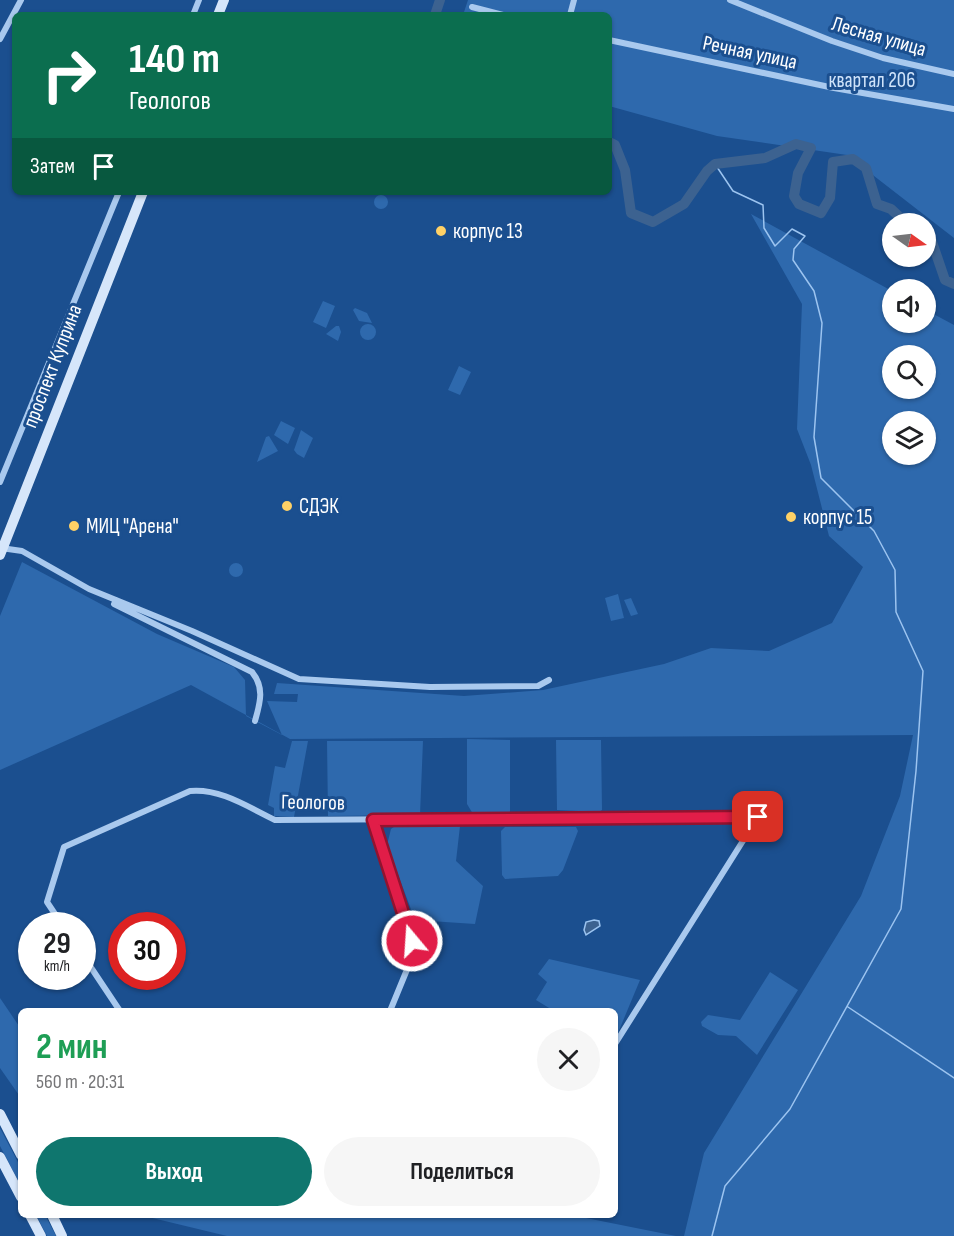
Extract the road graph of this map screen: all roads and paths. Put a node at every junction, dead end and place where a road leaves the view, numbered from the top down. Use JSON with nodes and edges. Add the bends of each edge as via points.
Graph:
{"nodes":[{"id":1,"x":730,"y":0,"type":"edge"},
{"id":2,"x":472,"y":7,"type":"dead end"},
{"id":3,"x":491,"y":12,"type":"edge"},
{"id":4,"x":12,"y":13,"type":"edge"},
{"id":5,"x":0,"y":39,"type":"edge"},
{"id":6,"x":612,"y":40,"type":"edge"},
{"id":7,"x":954,"y":74,"type":"edge"},
{"id":8,"x":954,"y":110,"type":"edge"},
{"id":9,"x":118,"y":195,"type":"edge"},
{"id":10,"x":142,"y":195,"type":"edge"},
{"id":11,"x":0,"y":482,"type":"edge"},
{"id":12,"x":1,"y":550,"type":"edge"},
{"id":13,"x":116,"y":600,"type":"junction"},
{"id":14,"x":549,"y":680,"type":"dead end"},
{"id":15,"x":255,"y":722,"type":"dead end"},
{"id":16,"x":373,"y":820,"type":"junction"},
{"id":17,"x":54,"y":912,"type":"edge"},
{"id":18,"x":96,"y":975,"type":"edge"},
{"id":19,"x":118,"y":1008,"type":"edge"},
{"id":20,"x":391,"y":1008,"type":"edge"},
{"id":21,"x":618,"y":1039,"type":"edge"},
{"id":22,"x":0,"y":1114,"type":"edge"},
{"id":23,"x":18,"y":1149,"type":"edge"},
{"id":24,"x":0,"y":1157,"type":"edge"},
{"id":25,"x":0,"y":1166,"type":"edge"},
{"id":26,"x":12,"y":1180,"type":"junction"},
{"id":27,"x":18,"y":1191,"type":"edge"},
{"id":28,"x":32,"y":1218,"type":"edge"},
{"id":29,"x":53,"y":1218,"type":"edge"},
{"id":30,"x":41,"y":1236,"type":"edge"},
{"id":31,"x":62,"y":1236,"type":"edge"}],
"edges":[{"from":1,"to":7,"type":"street","name":"Лесная улица","via":[[876,56]]},
{"from":2,"to":3,"type":"street"},
{"from":4,"to":5,"type":"street"},
{"from":6,"to":8,"type":"street","name":"Речная улица"},
{"from":9,"to":11,"type":"street"},
{"from":10,"to":12,"type":"main road","name":"проспект Куприна"},
{"from":12,"to":13,"type":"street","via":[[22,551],[67,578]]},
{"from":13,"to":14,"type":"street","via":[[299,679],[430,687],[538,686]]},
{"from":13,"to":15,"type":"street","via":[[114,604],[252,672],[261,689]]},
{"from":16,"to":17,"type":"street","name":"Геологов","via":[[274,820],[203,790],[172,797],[64,847],[47,902]]},
{"from":16,"to":20,"type":"street","via":[[412,941],[413,955]]},
{"from":16,"to":21,"type":"street","name":"Геологов","via":[[758,817]]},
{"from":18,"to":19,"type":"street"},
{"from":22,"to":23,"type":"main road"},
{"from":24,"to":26,"type":"main road"},
{"from":25,"to":26,"type":"main road"},
{"from":26,"to":27,"type":"main road"},
{"from":28,"to":30,"type":"main road"},
{"from":29,"to":31,"type":"main road"}]}
